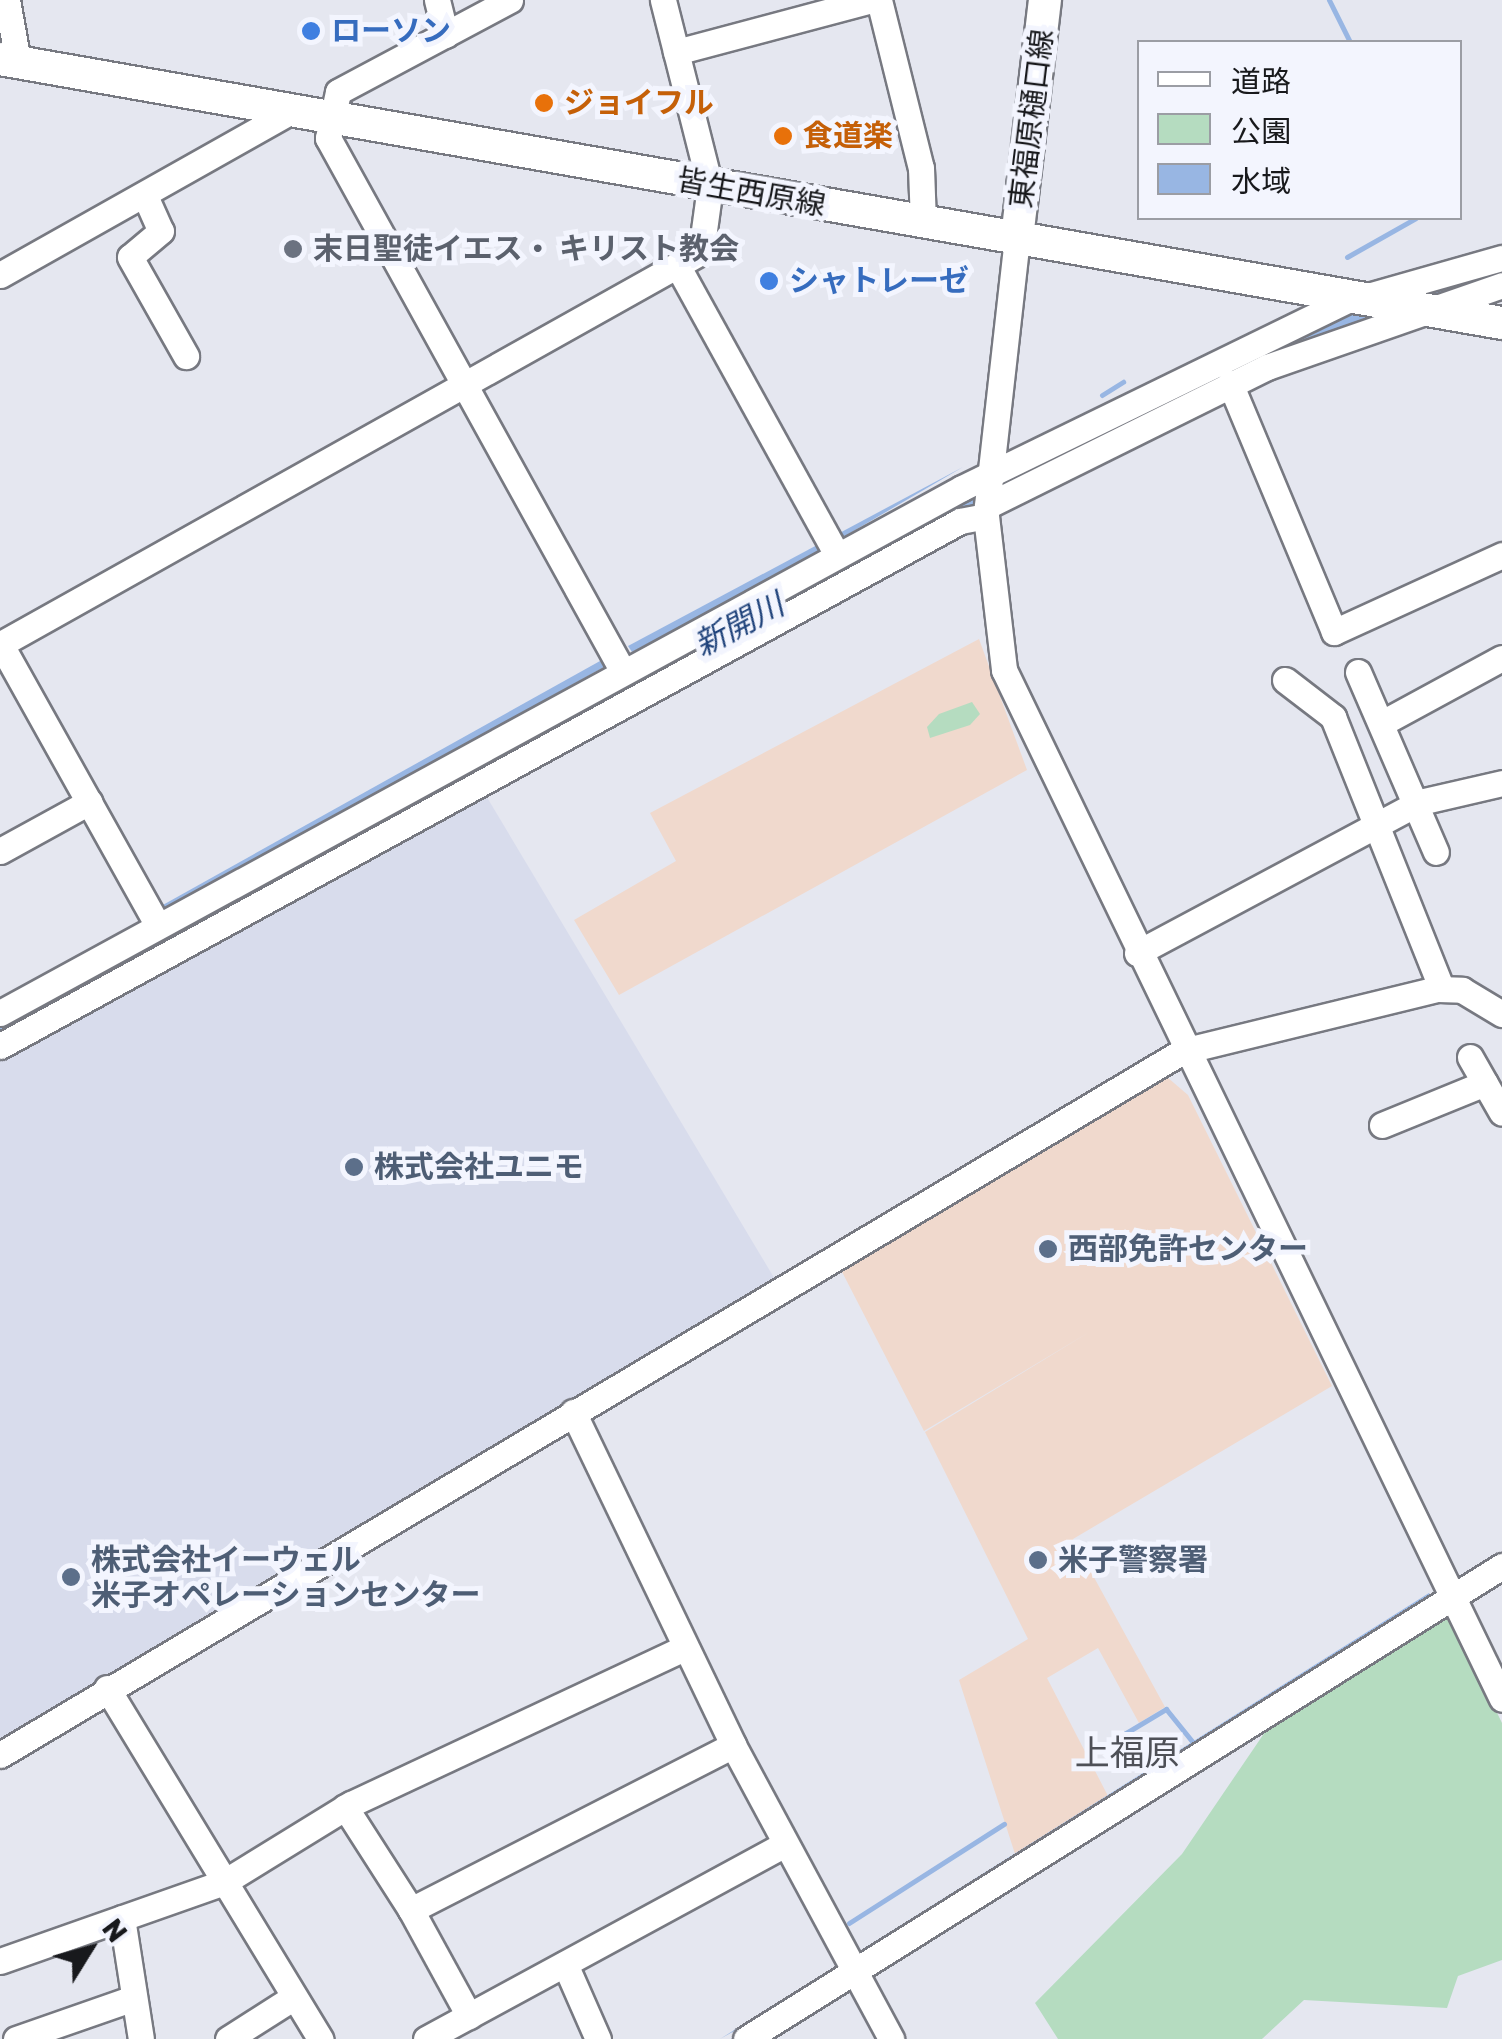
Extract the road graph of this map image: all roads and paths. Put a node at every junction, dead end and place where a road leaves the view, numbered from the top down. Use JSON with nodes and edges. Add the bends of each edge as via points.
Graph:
{"nodes":[{"id":1,"x":7,"y":0,"type":"edge"},
{"id":2,"x":436,"y":0,"type":"edge"},
{"id":3,"x":510,"y":0,"type":"edge"},
{"id":4,"x":663,"y":0,"type":"edge"},
{"id":5,"x":871,"y":0,"type":"edge"},
{"id":6,"x":879,"y":0,"type":"edge"},
{"id":7,"x":1045,"y":0,"type":"edge"},
{"id":8,"x":446,"y":35,"type":"junction"},
{"id":9,"x":676,"y":52,"type":"junction"},
{"id":10,"x":9,"y":61,"type":"edge"},
{"id":11,"x":290,"y":112,"type":"junction"},
{"id":12,"x":326,"y":117,"type":"junction"},
{"id":13,"x":710,"y":186,"type":"junction"},
{"id":14,"x":146,"y":198,"type":"junction"},
{"id":15,"x":924,"y":223,"type":"junction"},
{"id":16,"x":1016,"y":238,"type":"junction"},
{"id":17,"x":1502,"y":258,"type":"edge"},
{"id":18,"x":677,"y":265,"type":"junction"},
{"id":19,"x":0,"y":275,"type":"edge"},
{"id":20,"x":1502,"y":285,"type":"edge"},
{"id":21,"x":1360,"y":299,"type":"junction"},
{"id":22,"x":1426,"y":309,"type":"junction"},
{"id":23,"x":1502,"y":323,"type":"edge"},
{"id":24,"x":186,"y":356,"type":"dead end"},
{"id":25,"x":1230,"y":383,"type":"junction"},
{"id":26,"x":462,"y":385,"type":"junction"},
{"id":27,"x":990,"y":474,"type":"junction"},
{"id":28,"x":987,"y":508,"type":"junction"},
{"id":29,"x":831,"y":544,"type":"junction"},
{"id":30,"x":1502,"y":556,"type":"edge"},
{"id":31,"x":0,"y":644,"type":"edge"},
{"id":32,"x":1502,"y":658,"type":"edge"},
{"id":33,"x":622,"y":670,"type":"junction"},
{"id":34,"x":1358,"y":672,"type":"dead end"},
{"id":35,"x":1285,"y":680,"type":"dead end"},
{"id":36,"x":1384,"y":722,"type":"junction"},
{"id":37,"x":1502,"y":782,"type":"edge"},
{"id":38,"x":89,"y":802,"type":"junction"},
{"id":39,"x":1419,"y":803,"type":"junction"},
{"id":40,"x":1376,"y":830,"type":"junction"},
{"id":41,"x":0,"y":851,"type":"edge"},
{"id":42,"x":1436,"y":852,"type":"dead end"},
{"id":43,"x":158,"y":926,"type":"junction"},
{"id":44,"x":1137,"y":953,"type":"junction"},
{"id":45,"x":1442,"y":989,"type":"junction"},
{"id":46,"x":0,"y":1013,"type":"edge"},
{"id":47,"x":1501,"y":1015,"type":"edge"},
{"id":48,"x":0,"y":1046,"type":"edge"},
{"id":49,"x":1183,"y":1050,"type":"junction"},
{"id":50,"x":1470,"y":1057,"type":"dead end"},
{"id":51,"x":1485,"y":1083,"type":"junction"},
{"id":52,"x":1502,"y":1113,"type":"edge"},
{"id":53,"x":1382,"y":1125,"type":"dead end"},
{"id":54,"x":573,"y":1412,"type":"junction"},
{"id":55,"x":1502,"y":1566,"type":"edge"},
{"id":56,"x":1453,"y":1594,"type":"junction"},
{"id":57,"x":684,"y":1648,"type":"junction"},
{"id":58,"x":107,"y":1688,"type":"junction"},
{"id":59,"x":1501,"y":1697,"type":"edge"},
{"id":60,"x":733,"y":1745,"type":"junction"},
{"id":61,"x":0,"y":1755,"type":"edge"},
{"id":62,"x":345,"y":1807,"type":"junction"},
{"id":63,"x":784,"y":1845,"type":"junction"},
{"id":64,"x":224,"y":1882,"type":"junction"},
{"id":65,"x":410,"y":1910,"type":"junction"},
{"id":66,"x":122,"y":1918,"type":"junction"},
{"id":67,"x":0,"y":1962,"type":"edge"},
{"id":68,"x":565,"y":1964,"type":"junction"},
{"id":69,"x":851,"y":1968,"type":"junction"},
{"id":70,"x":294,"y":1997,"type":"junction"},
{"id":71,"x":134,"y":1998,"type":"junction"},
{"id":72,"x":469,"y":2016,"type":"junction"},
{"id":73,"x":16,"y":2039,"type":"edge"},
{"id":74,"x":140,"y":2039,"type":"edge"},
{"id":75,"x":228,"y":2039,"type":"edge"},
{"id":76,"x":320,"y":2039,"type":"edge"},
{"id":77,"x":426,"y":2039,"type":"edge"},
{"id":78,"x":598,"y":2039,"type":"edge"},
{"id":79,"x":746,"y":2039,"type":"edge"},
{"id":80,"x":891,"y":2039,"type":"edge"}],
"edges":[{"from":1,"to":10,"type":"street"},
{"from":2,"to":8,"type":"street"},
{"from":3,"to":8,"type":"street"},
{"from":4,"to":9,"type":"street"},
{"from":5,"to":9,"type":"street"},
{"from":6,"to":15,"type":"street","via":[[921,168]]},
{"from":7,"to":16,"type":"main road","name":"東福原樋口線"},
{"from":8,"to":12,"type":"street","via":[[338,92]]},
{"from":9,"to":13,"type":"street"},
{"from":10,"to":11,"type":"main road","name":"皆生西原線"},
{"from":11,"to":12,"type":"main road","name":"皆生西原線"},
{"from":11,"to":14,"type":"street"},
{"from":12,"to":13,"type":"main road","name":"皆生西原線"},
{"from":12,"to":26,"type":"street","via":[[336,156]]},
{"from":13,"to":15,"type":"main road","name":"皆生西原線"},
{"from":13,"to":18,"type":"street","via":[[700,252]]},
{"from":14,"to":19,"type":"street"},
{"from":14,"to":24,"type":"street","via":[[160,231],[130,256]]},
{"from":15,"to":16,"type":"main road","name":"皆生西原線"},
{"from":16,"to":21,"type":"main road","name":"皆生西原線"},
{"from":16,"to":27,"type":"street"},
{"from":17,"to":21,"type":"street"},
{"from":18,"to":26,"type":"street"},
{"from":18,"to":29,"type":"street"},
{"from":20,"to":22,"type":"street"},
{"from":21,"to":22,"type":"main road","name":"皆生西原線"},
{"from":21,"to":27,"type":"street"},
{"from":22,"to":23,"type":"main road","name":"皆生西原線"},
{"from":22,"to":25,"type":"street"},
{"from":25,"to":28,"type":"street"},
{"from":25,"to":30,"type":"street","via":[[1334,632]]},
{"from":26,"to":31,"type":"street"},
{"from":26,"to":33,"type":"street"},
{"from":27,"to":28,"type":"street"},
{"from":27,"to":29,"type":"street"},
{"from":28,"to":44,"type":"street","via":[[1004,670]]},
{"from":28,"to":48,"type":"street"},
{"from":29,"to":33,"type":"street"},
{"from":31,"to":38,"type":"street"},
{"from":32,"to":36,"type":"street"},
{"from":33,"to":43,"type":"street"},
{"from":34,"to":36,"type":"street"},
{"from":35,"to":40,"type":"street","via":[[1333,718]]},
{"from":36,"to":39,"type":"street"},
{"from":37,"to":39,"type":"street"},
{"from":38,"to":41,"type":"street"},
{"from":38,"to":43,"type":"street"},
{"from":39,"to":40,"type":"street"},
{"from":39,"to":42,"type":"street"},
{"from":40,"to":44,"type":"street"},
{"from":40,"to":45,"type":"street"},
{"from":43,"to":46,"type":"street"},
{"from":44,"to":49,"type":"street"},
{"from":45,"to":47,"type":"street","via":[[1462,990]]},
{"from":45,"to":49,"type":"street"},
{"from":49,"to":54,"type":"street"},
{"from":49,"to":56,"type":"street"},
{"from":50,"to":51,"type":"street"},
{"from":51,"to":52,"type":"street"},
{"from":51,"to":53,"type":"street"},
{"from":54,"to":57,"type":"street"},
{"from":54,"to":58,"type":"street"},
{"from":55,"to":56,"type":"street"},
{"from":56,"to":59,"type":"street"},
{"from":56,"to":69,"type":"street"},
{"from":57,"to":60,"type":"street"},
{"from":57,"to":62,"type":"street"},
{"from":58,"to":61,"type":"street"},
{"from":58,"to":64,"type":"street"},
{"from":60,"to":63,"type":"street"},
{"from":60,"to":65,"type":"street"},
{"from":62,"to":64,"type":"street"},
{"from":62,"to":65,"type":"street"},
{"from":63,"to":68,"type":"street"},
{"from":63,"to":69,"type":"street"},
{"from":64,"to":66,"type":"street"},
{"from":64,"to":70,"type":"street"},
{"from":65,"to":72,"type":"street"},
{"from":66,"to":67,"type":"street"},
{"from":66,"to":71,"type":"street"},
{"from":68,"to":72,"type":"street"},
{"from":68,"to":78,"type":"street"},
{"from":69,"to":79,"type":"street"},
{"from":69,"to":80,"type":"street"},
{"from":70,"to":75,"type":"street"},
{"from":70,"to":76,"type":"street"},
{"from":71,"to":73,"type":"street"},
{"from":71,"to":74,"type":"street"},
{"from":72,"to":77,"type":"street"}]}
